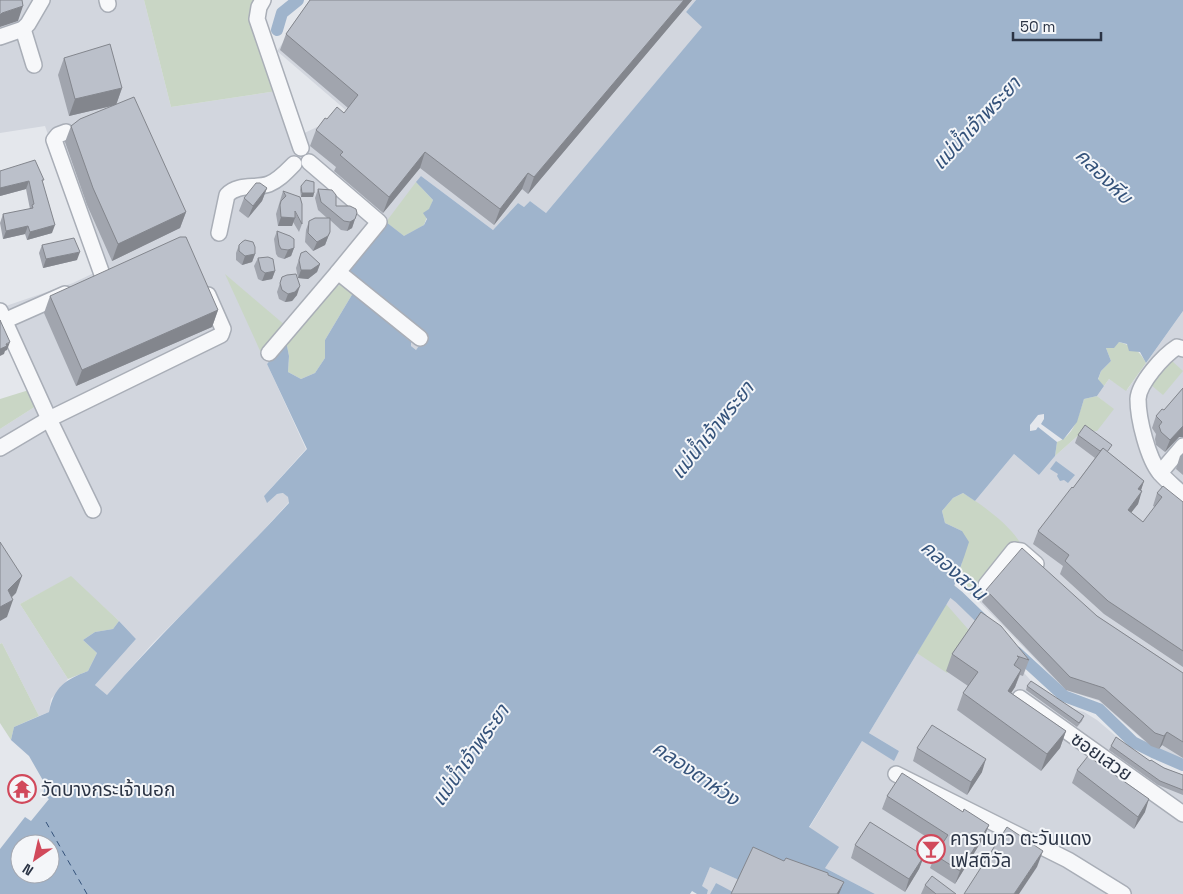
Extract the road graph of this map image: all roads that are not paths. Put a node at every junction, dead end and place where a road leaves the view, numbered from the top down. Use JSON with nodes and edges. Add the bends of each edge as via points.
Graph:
{"nodes":[{"id":1,"x":42,"y":0,"type":"edge"},
{"id":2,"x":263,"y":0,"type":"edge"},
{"id":3,"x":23,"y":29,"type":"junction"},
{"id":4,"x":0,"y":37,"type":"edge"},
{"id":5,"x":34,"y":65,"type":"dead end"},
{"id":6,"x":66,"y":132,"type":"dead end"},
{"id":7,"x":301,"y":148,"type":"junction"},
{"id":8,"x":310,"y":162,"type":"junction"},
{"id":9,"x":294,"y":164,"type":"junction"},
{"id":10,"x":219,"y":233,"type":"dead end"},
{"id":11,"x":338,"y":272,"type":"junction"},
{"id":12,"x":202,"y":280,"type":"edge"},
{"id":13,"x":2,"y":316,"type":"edge"},
{"id":14,"x":420,"y":338,"type":"dead end"},
{"id":15,"x":1183,"y":350,"type":"edge"},
{"id":16,"x":269,"y":354,"type":"dead end"},
{"id":17,"x":49,"y":419,"type":"junction"},
{"id":18,"x":1183,"y":446,"type":"edge"},
{"id":19,"x":0,"y":448,"type":"edge"},
{"id":20,"x":1160,"y":473,"type":"junction"},
{"id":21,"x":1183,"y":495,"type":"edge"},
{"id":22,"x":94,"y":510,"type":"dead end"},
{"id":23,"x":1050,"y":576,"type":"edge"},
{"id":24,"x":986,"y":585,"type":"dead end"},
{"id":25,"x":1020,"y":698,"type":"edge"},
{"id":26,"x":896,"y":774,"type":"dead end"},
{"id":27,"x":1183,"y":814,"type":"edge"},
{"id":28,"x":1123,"y":894,"type":"edge"}],
"edges":[{"from":1,"to":3,"type":"street"},
{"from":2,"to":7,"type":"street","via":[[257,19]]},
{"from":3,"to":4,"type":"street"},
{"from":3,"to":5,"type":"street"},
{"from":6,"to":13,"type":"street","via":[[54,140],[107,275]]},
{"from":7,"to":8,"type":"street","via":[[309,153]]},
{"from":7,"to":9,"type":"street","via":[[292,155]]},
{"from":8,"to":9,"type":"street","via":[[302,167]]},
{"from":8,"to":11,"type":"street","via":[[379,222]]},
{"from":9,"to":10,"type":"street","via":[[280,178],[268,184],[231,190],[227,194]]},
{"from":11,"to":14,"type":"street"},
{"from":11,"to":16,"type":"street"},
{"from":12,"to":17,"type":"street","via":[[223,329],[221,336]]},
{"from":13,"to":17,"type":"street"},
{"from":15,"to":20,"type":"street","via":[[1177,348],[1169,352],[1144,382],[1138,398],[1148,454]]},
{"from":17,"to":19,"type":"street"},
{"from":17,"to":22,"type":"street"},
{"from":18,"to":20,"type":"street"},
{"from":20,"to":21,"type":"street"},
{"from":23,"to":24,"type":"street","via":[[1021,551],[1014,550]]},
{"from":25,"to":27,"type":"street","name":"ซอยเสวย"},
{"from":26,"to":28,"type":"street","via":[[1068,860]]}]}
